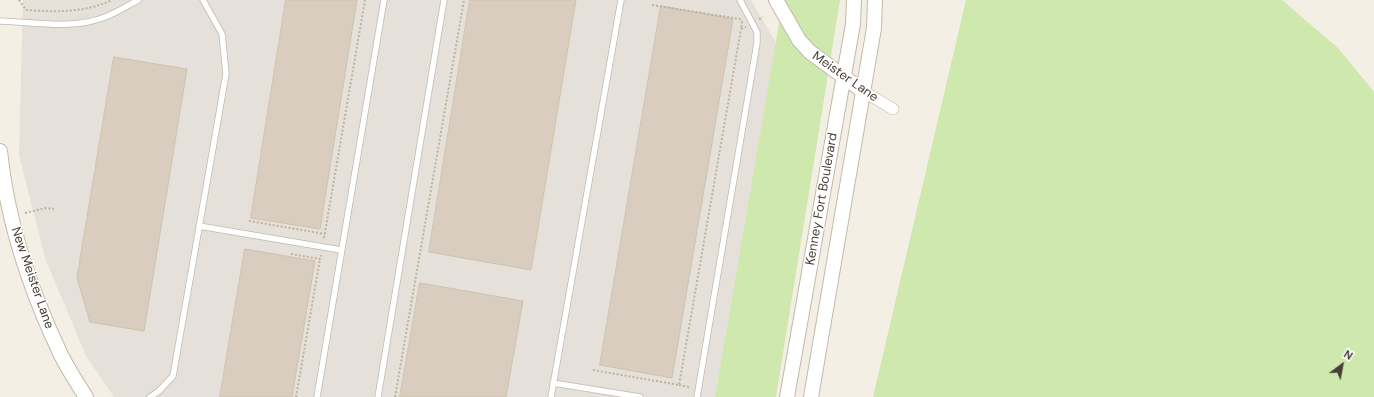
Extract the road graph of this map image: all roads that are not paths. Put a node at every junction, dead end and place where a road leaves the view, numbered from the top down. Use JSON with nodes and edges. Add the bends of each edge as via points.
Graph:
{"nodes":[{"id":1,"x":138,"y":0,"type":"edge"},
{"id":2,"x":203,"y":0,"type":"edge"},
{"id":3,"x":384,"y":0,"type":"edge"},
{"id":4,"x":444,"y":0,"type":"edge"},
{"id":5,"x":621,"y":0,"type":"edge"},
{"id":6,"x":740,"y":0,"type":"edge"},
{"id":7,"x":776,"y":0,"type":"edge"},
{"id":8,"x":854,"y":0,"type":"edge"},
{"id":9,"x":875,"y":0,"type":"edge"},
{"id":10,"x":0,"y":20,"type":"edge"},
{"id":11,"x":843,"y":77,"type":"junction"},
{"id":12,"x":863,"y":91,"type":"junction"},
{"id":13,"x":893,"y":109,"type":"dead end"},
{"id":14,"x":0,"y":151,"type":"edge"},
{"id":15,"x":199,"y":226,"type":"junction"},
{"id":16,"x":340,"y":250,"type":"junction"},
{"id":17,"x":554,"y":383,"type":"junction"},
{"id":18,"x":86,"y":397,"type":"edge"},
{"id":19,"x":150,"y":397,"type":"edge"},
{"id":20,"x":317,"y":397,"type":"edge"},
{"id":21,"x":378,"y":397,"type":"edge"},
{"id":22,"x":551,"y":397,"type":"edge"},
{"id":23,"x":640,"y":397,"type":"edge"},
{"id":24,"x":696,"y":397,"type":"edge"},
{"id":25,"x":787,"y":397,"type":"edge"},
{"id":26,"x":811,"y":397,"type":"edge"}],
"edges":[{"from":1,"to":10,"type":"lane","via":[[104,18],[67,24]]},
{"from":2,"to":15,"type":"lane","via":[[222,34],[226,74]]},
{"from":3,"to":16,"type":"lane"},
{"from":4,"to":21,"type":"lane"},
{"from":5,"to":17,"type":"lane"},
{"from":6,"to":24,"type":"lane","via":[[757,32],[757,43]]},
{"from":7,"to":11,"type":"street","name":"Meister Lane","via":[[799,40],[810,52]]},
{"from":8,"to":11,"type":"street","name":"Kenney Fort Boulevard","via":[[853,24]]},
{"from":9,"to":12,"type":"street","name":"Kenney Fort Boulevard","via":[[874,28]]},
{"from":11,"to":12,"type":"street","name":"Meister Lane"},
{"from":11,"to":25,"type":"street","name":"Kenney Fort Boulevard"},
{"from":12,"to":13,"type":"street","name":"Meister Lane"},
{"from":12,"to":26,"type":"street","name":"Kenney Fort Boulevard"},
{"from":14,"to":18,"type":"street","name":"New Meister Lane","via":[[13,224],[35,292],[61,355]]},
{"from":15,"to":16,"type":"lane"},
{"from":15,"to":19,"type":"lane","via":[[173,376]]},
{"from":16,"to":20,"type":"lane"},
{"from":17,"to":22,"type":"lane"},
{"from":17,"to":23,"type":"lane"}]}
